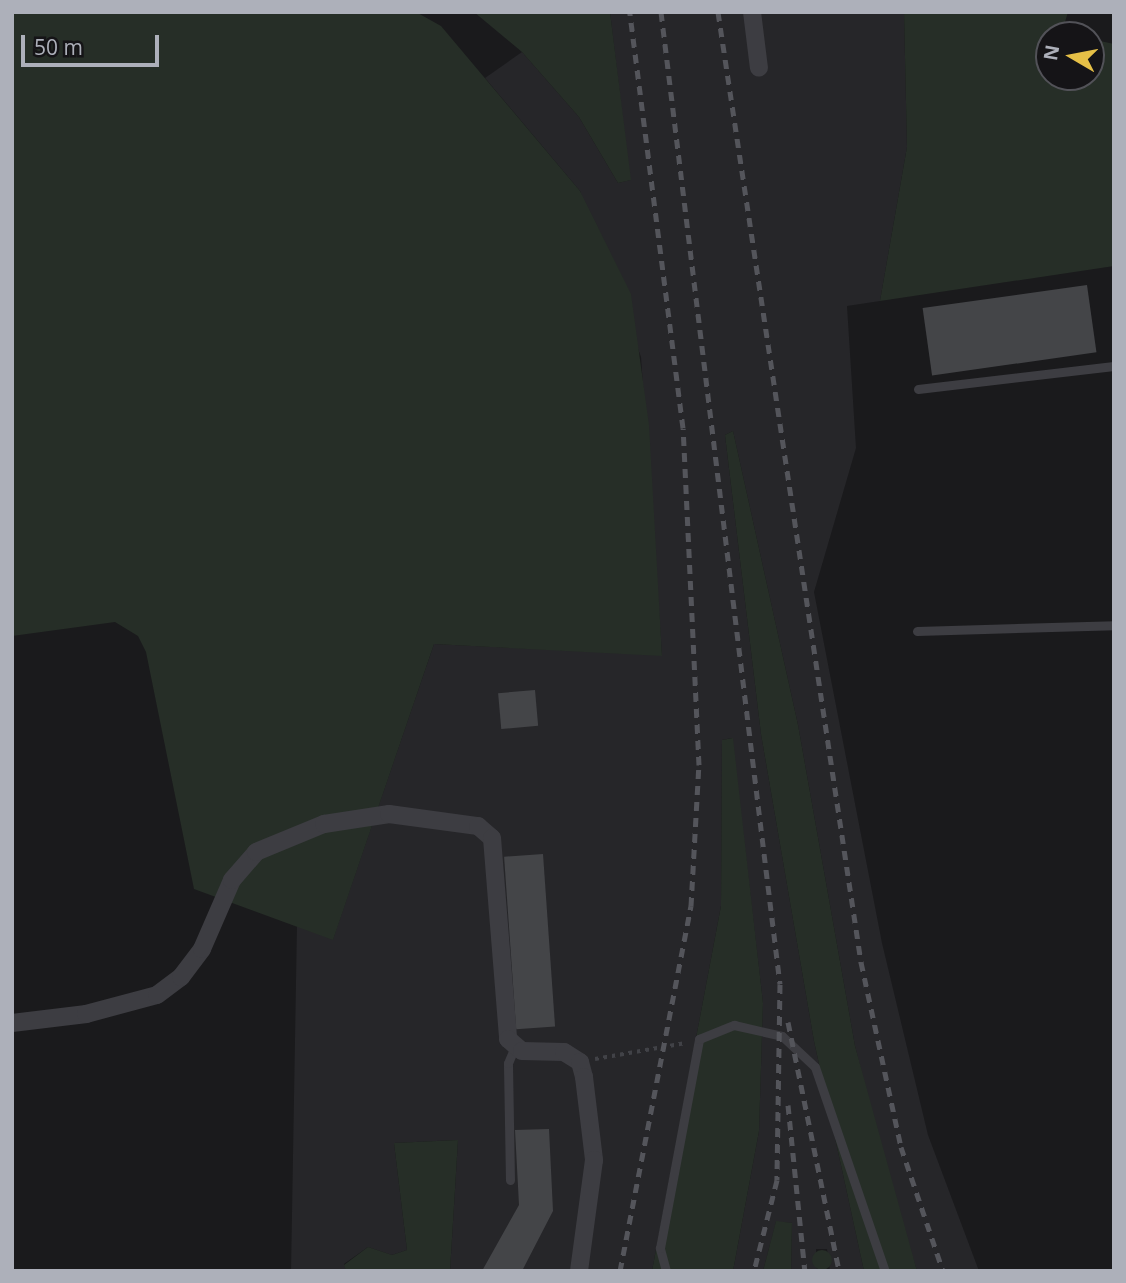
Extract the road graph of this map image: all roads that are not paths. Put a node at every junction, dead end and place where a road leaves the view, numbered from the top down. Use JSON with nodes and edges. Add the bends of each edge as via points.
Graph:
{"nodes":[{"id":1,"x":752,"y":12,"type":"edge"},
{"id":2,"x":759,"y":68,"type":"dead end"},
{"id":3,"x":1114,"y":366,"type":"edge"},
{"id":4,"x":918,"y":389,"type":"dead end"},
{"id":5,"x":1114,"y":625,"type":"edge"},
{"id":6,"x":917,"y":631,"type":"dead end"},
{"id":7,"x":12,"y":1023,"type":"edge"},
{"id":8,"x":514,"y":1049,"type":"junction"},
{"id":9,"x":510,"y":1180,"type":"dead end"},
{"id":10,"x":579,"y":1271,"type":"edge"},
{"id":11,"x":666,"y":1271,"type":"edge"},
{"id":12,"x":885,"y":1271,"type":"edge"}],
"edges":[{"from":1,"to":2,"type":"street"},
{"from":3,"to":4,"type":"lane"},
{"from":5,"to":6,"type":"lane"},
{"from":7,"to":8,"type":"street","via":[[86,1014],[157,995],[181,977],[202,949],[232,880],[256,852],[324,824],[389,814],[478,826],[492,838]]},
{"from":8,"to":9,"type":"lane","via":[[508,1063]]},
{"from":8,"to":10,"type":"street","via":[[564,1052],[579,1062],[594,1160]]},
{"from":11,"to":12,"type":"lane","via":[[660,1248],[699,1039],[734,1026],[765,1028],[815,1067]]}]}
